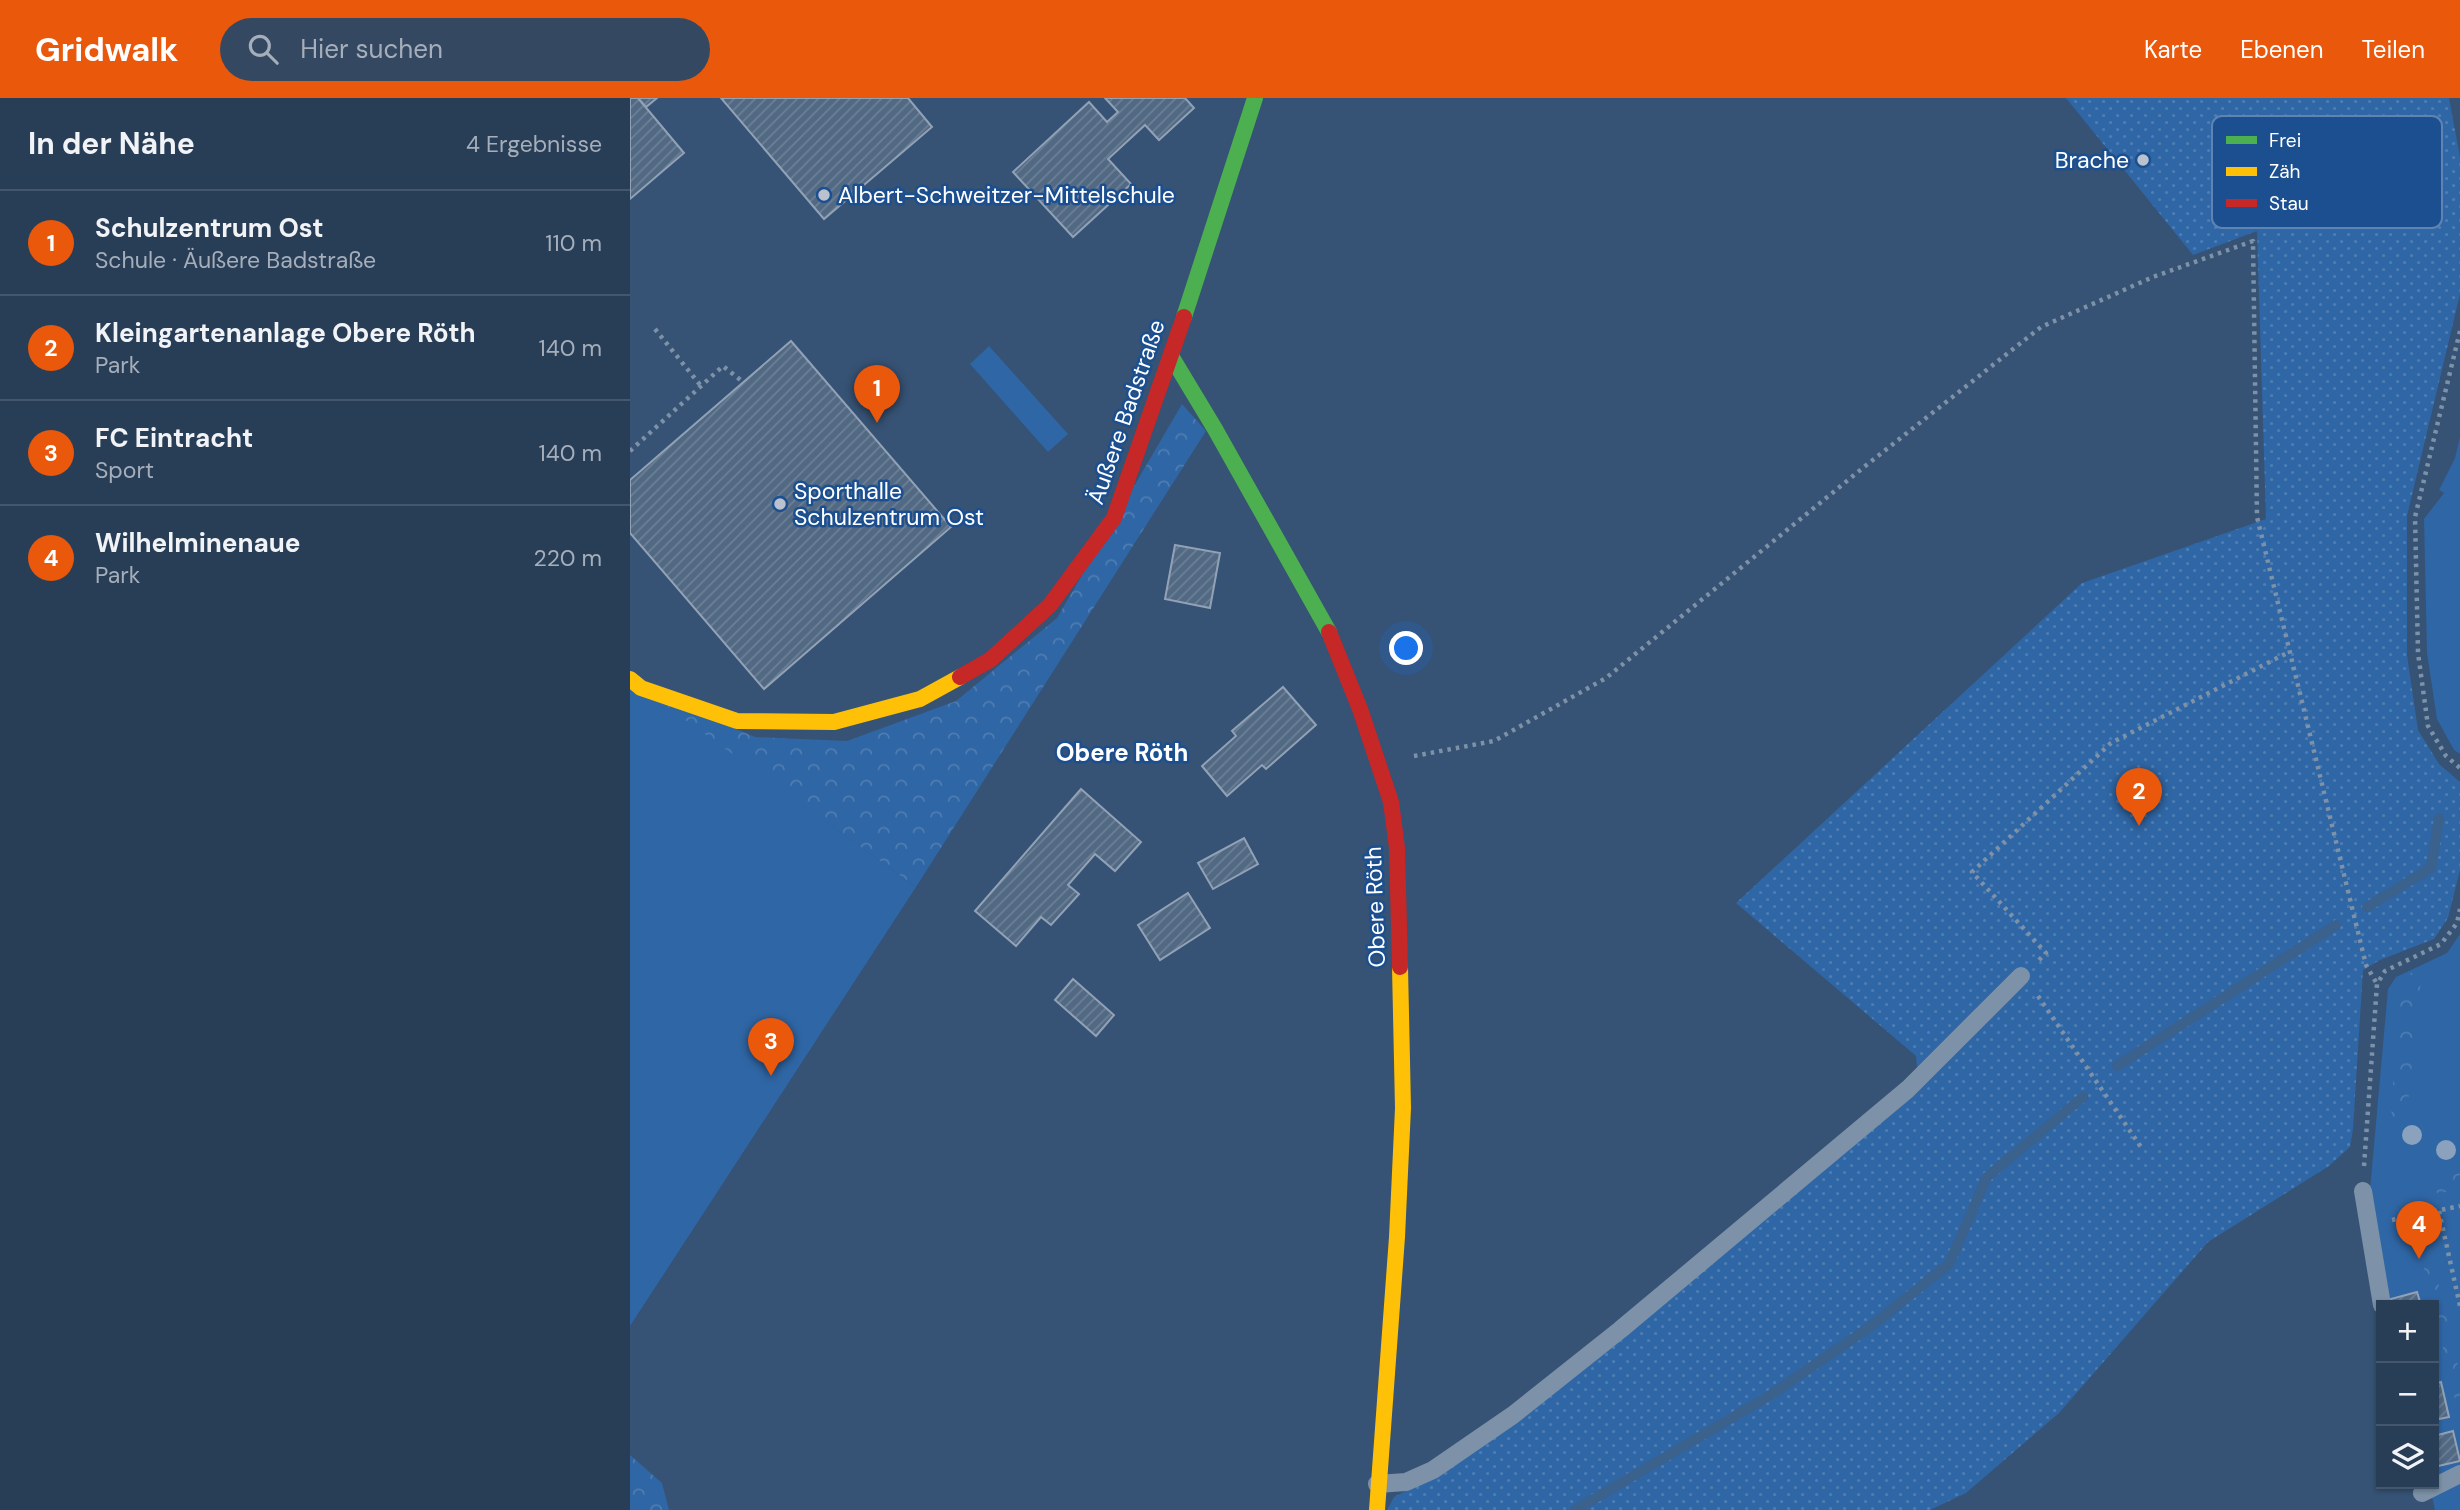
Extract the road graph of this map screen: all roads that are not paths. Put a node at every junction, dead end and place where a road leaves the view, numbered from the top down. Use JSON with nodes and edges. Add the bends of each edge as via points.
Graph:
{"nodes":[{"id":1,"x":1255,"y":98,"type":"edge"},
{"id":2,"x":1171,"y":356,"type":"junction"},
{"id":3,"x":630,"y":680,"type":"edge"},
{"id":4,"x":2021,"y":976,"type":"road end"},
{"id":5,"x":2363,"y":1191,"type":"road end"},
{"id":6,"x":2381,"y":1300,"type":"edge"},
{"id":7,"x":2460,"y":1474,"type":"edge"},
{"id":8,"x":1377,"y":1484,"type":"junction"},
{"id":9,"x":2422,"y":1496,"type":"edge"},
{"id":10,"x":1377,"y":1510,"type":"edge"}],
"edges":[{"from":1,"to":2,"type":"street","name":"Äußere Badstraße"},
{"from":2,"to":3,"type":"street","name":"Äußere Badstraße","via":[[1114,519],[1050,605],[990,660],[920,699],[834,722],[737,720],[641,688]]},
{"from":2,"to":8,"type":"street","name":"Obere Röth","via":[[1329,632],[1391,802],[1397,848],[1403,1108]]},
{"from":4,"to":8,"type":"lane","via":[[1908,1089],[1620,1331],[1513,1415],[1433,1470],[1406,1482]]},
{"from":5,"to":6,"type":"lane"},
{"from":7,"to":9,"type":"lane"},
{"from":8,"to":10,"type":"street","name":"Obere Röth"}]}
